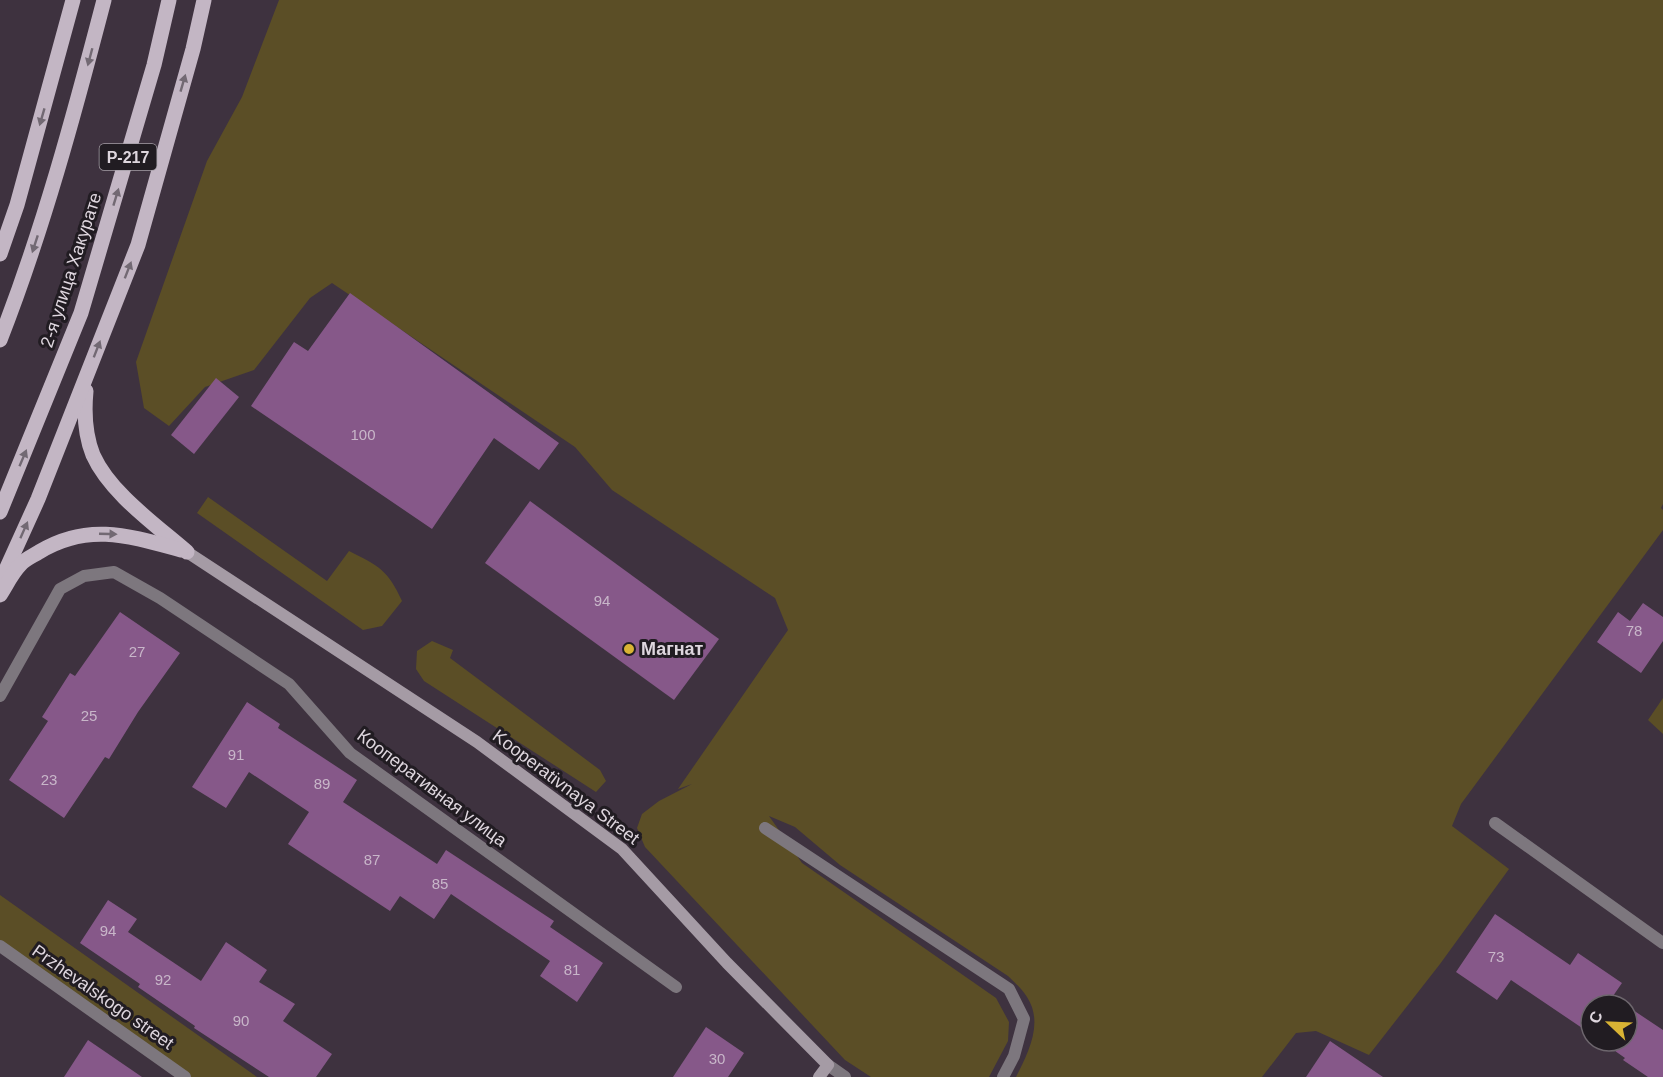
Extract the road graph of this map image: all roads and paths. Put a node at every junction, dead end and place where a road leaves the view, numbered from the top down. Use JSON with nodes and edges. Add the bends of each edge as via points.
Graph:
{"nodes":[{"id":1,"x":73,"y":0,"type":"edge"},
{"id":2,"x":104,"y":0,"type":"edge"},
{"id":3,"x":169,"y":0,"type":"edge"},
{"id":4,"x":204,"y":0,"type":"edge"},
{"id":5,"x":0,"y":254,"type":"edge"},
{"id":6,"x":0,"y":340,"type":"edge"},
{"id":7,"x":88,"y":373,"type":"junction"},
{"id":8,"x":0,"y":512,"type":"edge"},
{"id":9,"x":187,"y":552,"type":"junction"},
{"id":10,"x":0,"y":583,"type":"edge"},
{"id":11,"x":0,"y":595,"type":"edge"},
{"id":12,"x":0,"y":696,"type":"edge"},
{"id":13,"x":1495,"y":823,"type":"dead end"},
{"id":14,"x":765,"y":828,"type":"dead end"},
{"id":15,"x":1663,"y":943,"type":"edge"},
{"id":16,"x":0,"y":946,"type":"edge"},
{"id":17,"x":676,"y":987,"type":"dead end"},
{"id":18,"x":828,"y":1065,"type":"junction"},
{"id":19,"x":185,"y":1077,"type":"edge"},
{"id":20,"x":819,"y":1077,"type":"edge"},
{"id":21,"x":845,"y":1077,"type":"edge"},
{"id":22,"x":1003,"y":1077,"type":"edge"}],
"edges":[{"from":1,"to":5,"type":"main road","one_way":true},
{"from":2,"to":6,"type":"main road","one_way":true,"via":[[47,206]]},
{"from":8,"to":3,"type":"main road","name":"2-я улица Хакурате","number":"Р-217","one_way":true,"via":[[81,313],[154,65]]},
{"from":7,"to":4,"type":"main road","one_way":true,"via":[[138,245]]},
{"from":7,"to":9,"type":"main road","via":[[84,415],[93,454],[122,494]]},
{"from":10,"to":7,"type":"main road","one_way":true},
{"from":11,"to":9,"type":"main road","one_way":true,"via":[[21,564],[51,545],[77,536],[130,536]]},
{"from":9,"to":18,"type":"main road","name":"Kooperativnaya Street","via":[[477,742],[622,849]]},
{"from":12,"to":17,"type":"street","name":"Кооперативная улица","via":[[60,589],[84,576],[114,572],[289,684],[350,753]]},
{"from":13,"to":15,"type":"street"},
{"from":14,"to":22,"type":"street","via":[[1009,989],[1024,1019],[1014,1056]]},
{"from":16,"to":19,"type":"street","name":"Przhevalskogo street"},
{"from":18,"to":20,"type":"main road"},
{"from":18,"to":21,"type":"street","name":"Kooperativnaya Street"}]}
